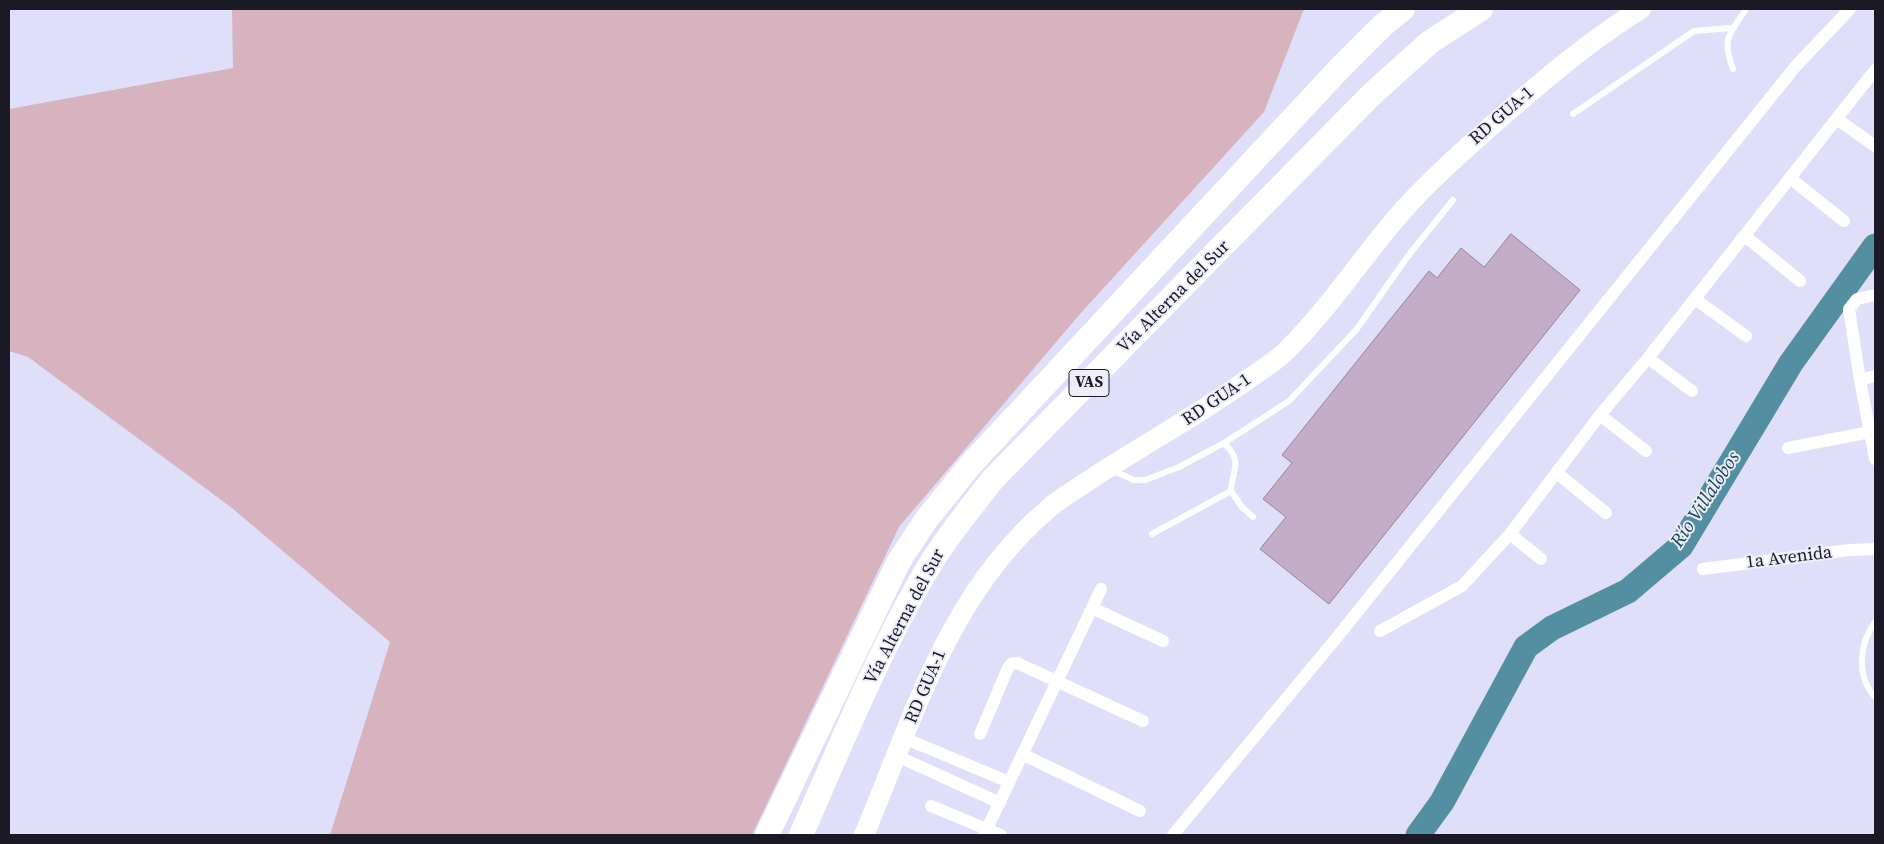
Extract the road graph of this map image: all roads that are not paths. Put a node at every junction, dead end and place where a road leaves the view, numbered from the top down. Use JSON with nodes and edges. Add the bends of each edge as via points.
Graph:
{"nodes":[{"id":1,"x":1403,"y":9,"type":"edge"},
{"id":2,"x":1481,"y":9,"type":"edge"},
{"id":3,"x":1641,"y":9,"type":"edge"},
{"id":4,"x":1746,"y":9,"type":"edge"},
{"id":5,"x":1850,"y":9,"type":"edge"},
{"id":6,"x":1731,"y":28,"type":"junction"},
{"id":7,"x":1733,"y":69,"type":"dead end"},
{"id":8,"x":1875,"y":70,"type":"edge"},
{"id":9,"x":1573,"y":114,"type":"dead end"},
{"id":10,"x":1837,"y":118,"type":"junction"},
{"id":11,"x":1875,"y":146,"type":"edge"},
{"id":12,"x":1790,"y":178,"type":"junction"},
{"id":13,"x":1453,"y":200,"type":"dead end"},
{"id":14,"x":1844,"y":221,"type":"dead end"},
{"id":15,"x":1745,"y":236,"type":"junction"},
{"id":16,"x":1800,"y":281,"type":"dead end"},
{"id":17,"x":1875,"y":295,"type":"edge"},
{"id":18,"x":1695,"y":299,"type":"junction"},
{"id":19,"x":1746,"y":336,"type":"dead end"},
{"id":20,"x":1648,"y":358,"type":"junction"},
{"id":21,"x":1875,"y":376,"type":"edge"},
{"id":22,"x":1860,"y":380,"type":"junction"},
{"id":23,"x":1692,"y":391,"type":"dead end"},
{"id":24,"x":1600,"y":416,"type":"junction"},
{"id":25,"x":1870,"y":432,"type":"junction"},
{"id":26,"x":1224,"y":443,"type":"junction"},
{"id":27,"x":1788,"y":448,"type":"dead end"},
{"id":28,"x":1646,"y":451,"type":"dead end"},
{"id":29,"x":1875,"y":457,"type":"edge"},
{"id":30,"x":1108,"y":468,"type":"junction"},
{"id":31,"x":1557,"y":473,"type":"junction"},
{"id":32,"x":1231,"y":491,"type":"junction"},
{"id":33,"x":1606,"y":513,"type":"dead end"},
{"id":34,"x":1253,"y":517,"type":"dead end"},
{"id":35,"x":1152,"y":534,"type":"dead end"},
{"id":36,"x":1510,"y":534,"type":"junction"},
{"id":37,"x":1875,"y":549,"type":"edge"},
{"id":38,"x":1541,"y":560,"type":"dead end"},
{"id":39,"x":1703,"y":569,"type":"dead end"},
{"id":40,"x":1101,"y":589,"type":"dead end"},
{"id":41,"x":1092,"y":608,"type":"junction"},
{"id":42,"x":1875,"y":622,"type":"edge"},
{"id":43,"x":1380,"y":631,"type":"dead end"},
{"id":44,"x":1162,"y":640,"type":"dead end"},
{"id":45,"x":1057,"y":682,"type":"junction"},
{"id":46,"x":1875,"y":697,"type":"edge"},
{"id":47,"x":1143,"y":721,"type":"dead end"},
{"id":48,"x":980,"y":734,"type":"dead end"},
{"id":49,"x":900,"y":747,"type":"junction"},
{"id":50,"x":1024,"y":755,"type":"junction"},
{"id":51,"x":1009,"y":782,"type":"junction"},
{"id":52,"x":1000,"y":803,"type":"junction"},
{"id":53,"x":931,"y":806,"type":"dead end"},
{"id":54,"x":1140,"y":811,"type":"dead end"},
{"id":55,"x":986,"y":832,"type":"edge"},
{"id":56,"x":767,"y":835,"type":"edge"},
{"id":57,"x":801,"y":835,"type":"edge"},
{"id":58,"x":864,"y":835,"type":"edge"},
{"id":59,"x":1001,"y":835,"type":"edge"},
{"id":60,"x":1173,"y":835,"type":"edge"}],
"edges":[{"from":1,"to":56,"type":"highway","name":"Vía Alterna del Sur","number":"VAS","via":[[1382,26],[1319,91],[972,463],[926,520],[883,592]]},
{"from":2,"to":57,"type":"highway","name":"Vía Alterna del Sur","number":"VAS","via":[[1430,42],[1372,94],[993,479],[955,527],[922,578],[875,668]]},
{"from":3,"to":30,"type":"main road","name":"RD GUA-1","via":[[1548,75],[1440,170],[1403,210],[1319,317],[1283,354],[1209,407]]},
{"from":4,"to":6,"type":"lane"},
{"from":5,"to":60,"type":"street","via":[[1795,67],[1338,636]]},
{"from":6,"to":7,"type":"lane","via":[[1726,47]]},
{"from":6,"to":9,"type":"lane","via":[[1694,31]]},
{"from":8,"to":10,"type":"street"},
{"from":10,"to":11,"type":"street"},
{"from":10,"to":12,"type":"street"},
{"from":12,"to":14,"type":"street"},
{"from":12,"to":15,"type":"street"},
{"from":13,"to":26,"type":"lane","via":[[1408,256],[1356,330],[1325,363],[1289,401]]},
{"from":15,"to":16,"type":"street"},
{"from":15,"to":18,"type":"street"},
{"from":17,"to":22,"type":"street","via":[[1857,299],[1849,309]]},
{"from":18,"to":19,"type":"street"},
{"from":18,"to":20,"type":"street"},
{"from":20,"to":23,"type":"street"},
{"from":20,"to":24,"type":"street"},
{"from":21,"to":22,"type":"street"},
{"from":22,"to":25,"type":"street"},
{"from":24,"to":28,"type":"street"},
{"from":24,"to":31,"type":"street"},
{"from":25,"to":27,"type":"street"},
{"from":25,"to":29,"type":"street"},
{"from":26,"to":30,"type":"lane","via":[[1146,480],[1134,480]]},
{"from":26,"to":32,"type":"lane","via":[[1235,458]]},
{"from":30,"to":49,"type":"main road","name":"RD GUA-1","via":[[1049,508],[1004,552],[980,582],[948,637]]},
{"from":31,"to":33,"type":"street"},
{"from":31,"to":36,"type":"street"},
{"from":32,"to":34,"type":"lane"},
{"from":32,"to":35,"type":"lane"},
{"from":36,"to":38,"type":"street"},
{"from":36,"to":43,"type":"street","via":[[1462,586]]},
{"from":37,"to":39,"type":"street","name":"1a Avenida"},
{"from":40,"to":41,"type":"street"},
{"from":41,"to":44,"type":"street"},
{"from":41,"to":45,"type":"street"},
{"from":42,"to":46,"type":"lane","via":[[1865,640],[1862,668],[1869,690]]},
{"from":45,"to":47,"type":"street"},
{"from":45,"to":48,"type":"street","via":[[1017,663],[1011,664]]},
{"from":45,"to":50,"type":"street"},
{"from":49,"to":51,"type":"street"},
{"from":49,"to":52,"type":"street"},
{"from":49,"to":58,"type":"main road","name":"RD GUA-1"},
{"from":50,"to":51,"type":"street"},
{"from":50,"to":54,"type":"street"},
{"from":51,"to":52,"type":"street"},
{"from":52,"to":55,"type":"street"},
{"from":53,"to":55,"type":"street"},
{"from":55,"to":59,"type":"street"}]}
